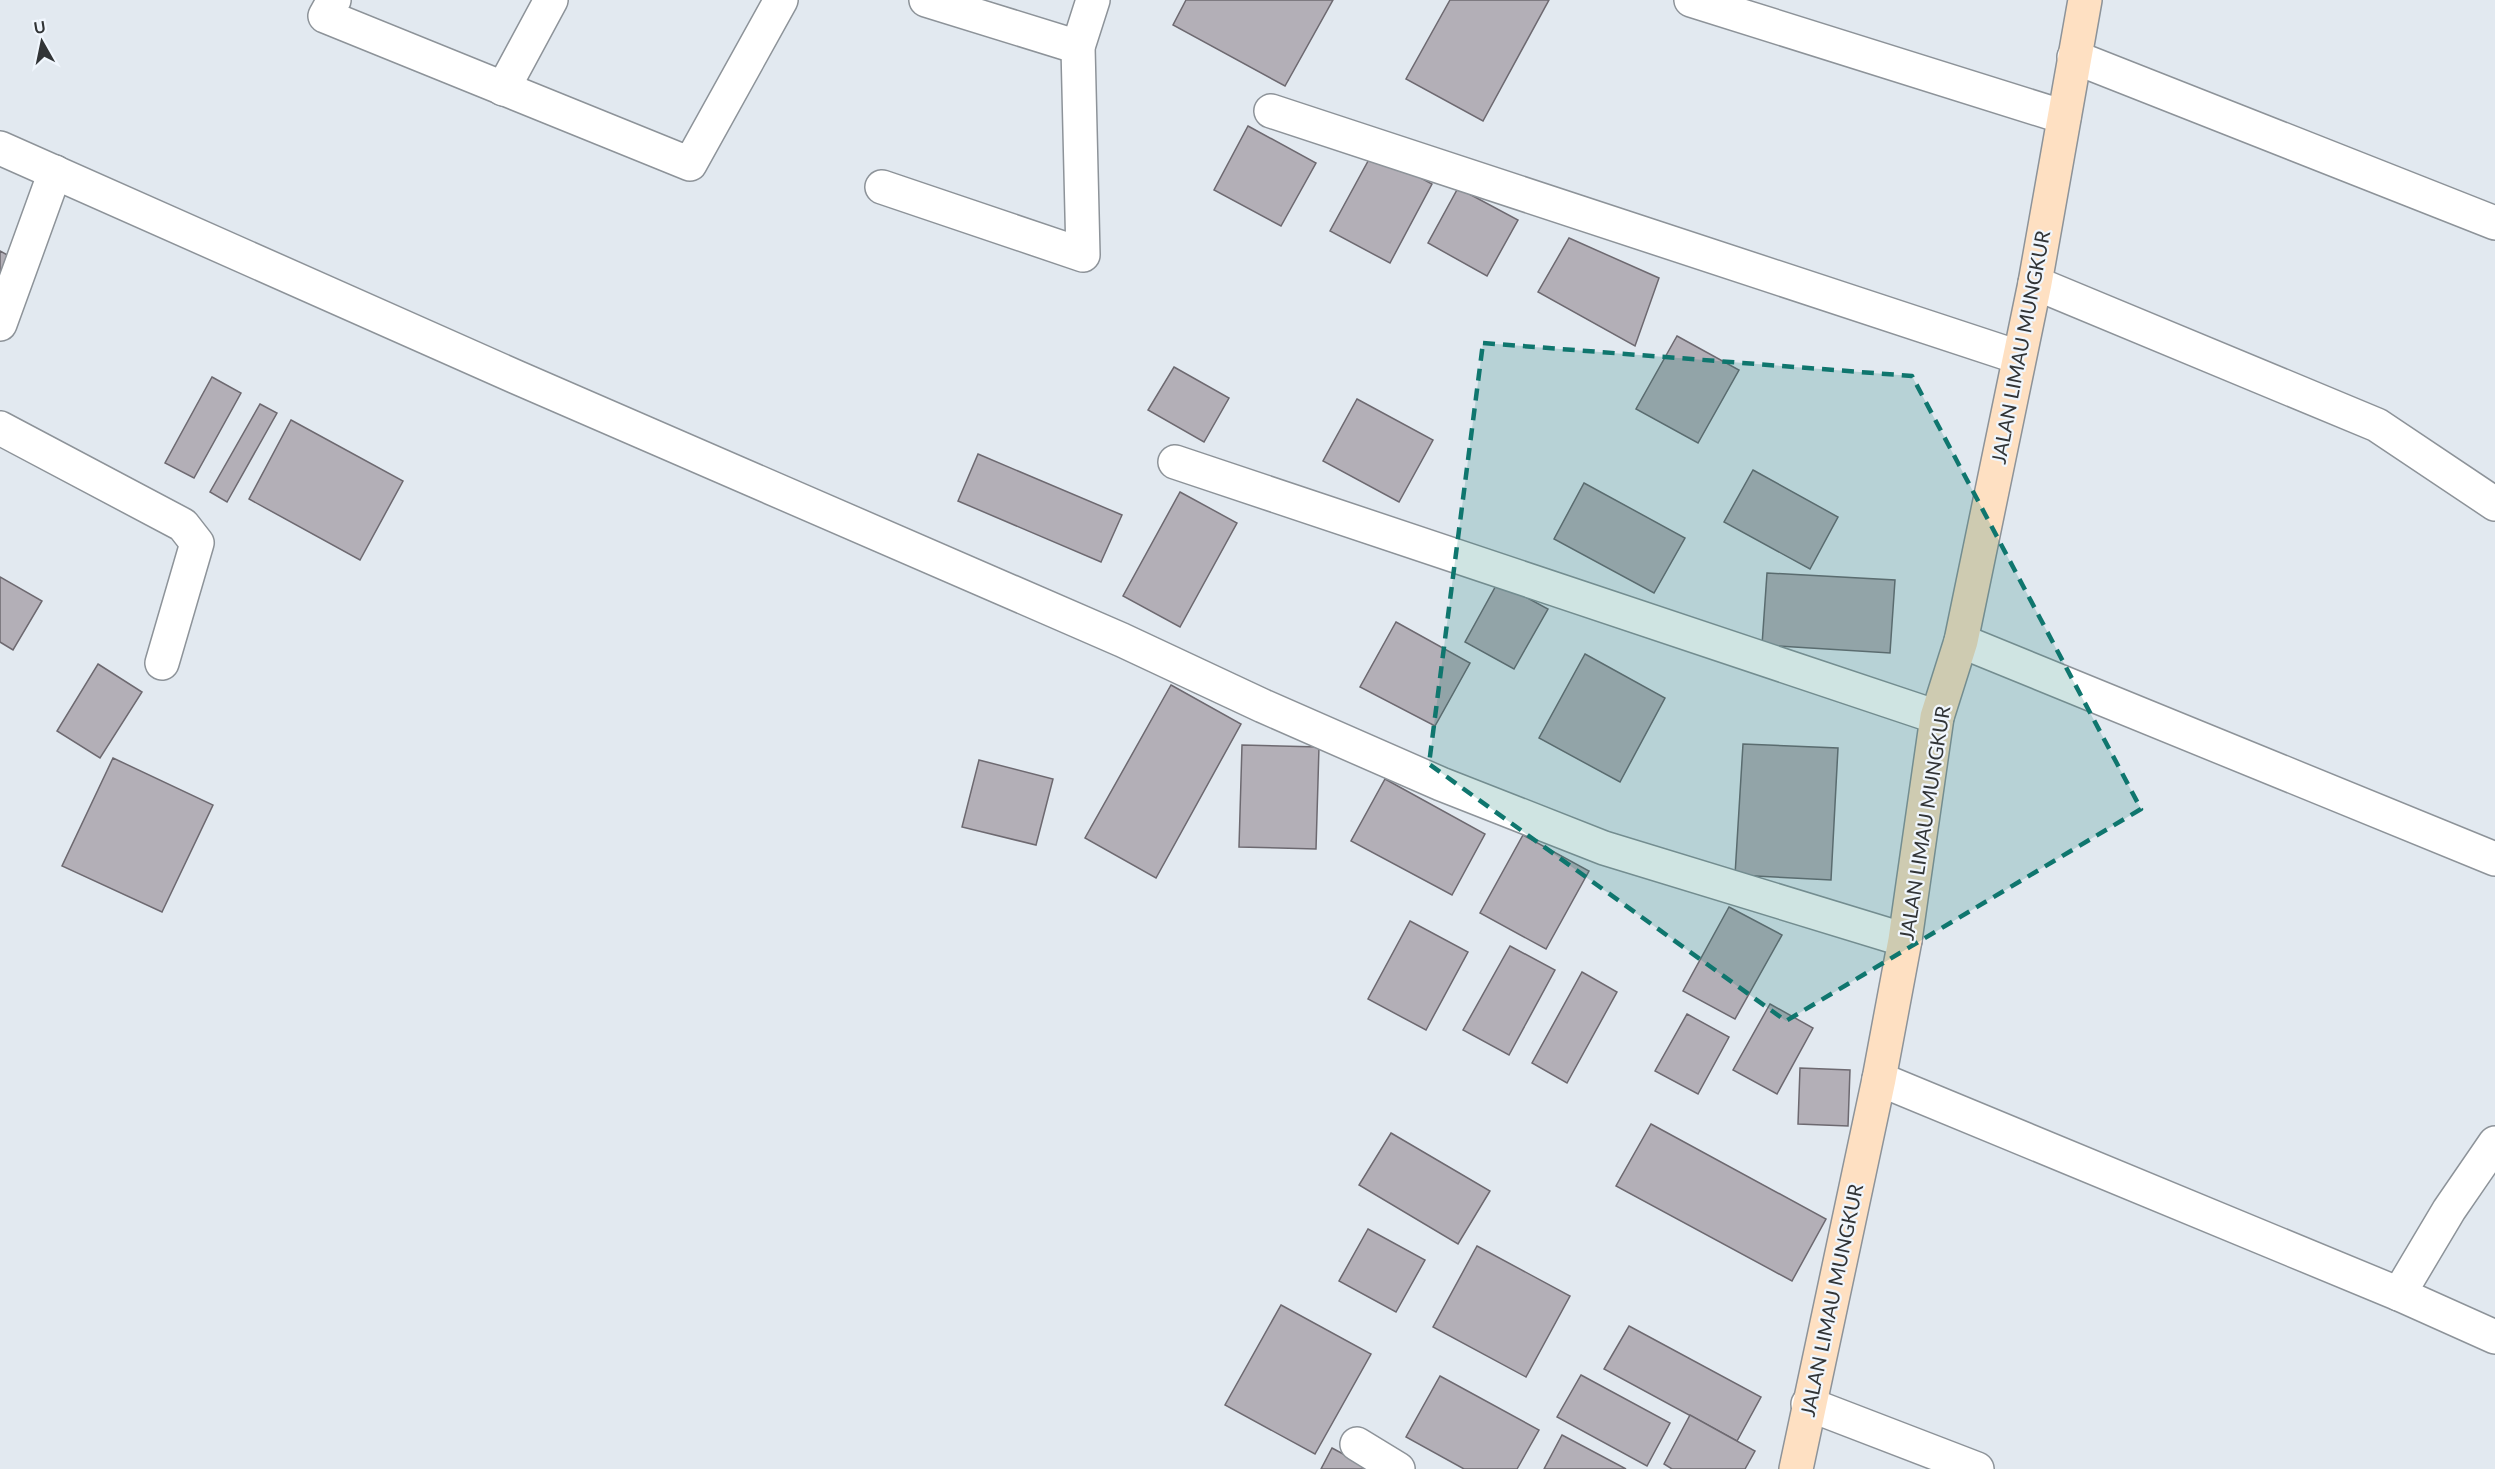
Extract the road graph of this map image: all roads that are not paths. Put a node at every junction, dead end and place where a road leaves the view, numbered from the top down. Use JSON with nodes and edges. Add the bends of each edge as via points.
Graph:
{"nodes":[{"id":1,"x":334,"y":0,"type":"edge"},
{"id":2,"x":551,"y":0,"type":"edge"},
{"id":3,"x":781,"y":0,"type":"edge"},
{"id":4,"x":926,"y":0,"type":"edge"},
{"id":5,"x":1093,"y":0,"type":"edge"},
{"id":6,"x":1691,"y":0,"type":"edge"},
{"id":7,"x":2085,"y":0,"type":"edge"},
{"id":8,"x":1078,"y":47,"type":"junction"},
{"id":9,"x":2074,"y":57,"type":"junction"},
{"id":10,"x":503,"y":89,"type":"junction"},
{"id":11,"x":1270,"y":111,"type":"dead end"},
{"id":12,"x":2064,"y":117,"type":"junction"},
{"id":13,"x":0,"y":148,"type":"edge"},
{"id":14,"x":55,"y":172,"type":"junction"},
{"id":15,"x":882,"y":187,"type":"dead end"},
{"id":16,"x":2495,"y":223,"type":"edge"},
{"id":17,"x":2035,"y":283,"type":"junction"},
{"id":18,"x":0,"y":324,"type":"edge"},
{"id":19,"x":2018,"y":357,"type":"junction"},
{"id":20,"x":0,"y":428,"type":"edge"},
{"id":21,"x":1174,"y":462,"type":"dead end"},
{"id":22,"x":2495,"y":504,"type":"edge"},
{"id":23,"x":1960,"y":641,"type":"junction"},
{"id":24,"x":162,"y":663,"type":"dead end"},
{"id":25,"x":1937,"y":717,"type":"junction"},
{"id":26,"x":2495,"y":859,"type":"edge"},
{"id":27,"x":1905,"y":940,"type":"junction"},
{"id":28,"x":1879,"y":1079,"type":"junction"},
{"id":29,"x":2495,"y":1143,"type":"edge"},
{"id":30,"x":2399,"y":1294,"type":"junction"},
{"id":31,"x":2495,"y":1337,"type":"edge"},
{"id":32,"x":1808,"y":1404,"type":"junction"},
{"id":33,"x":1357,"y":1444,"type":"dead end"},
{"id":34,"x":1398,"y":1469,"type":"edge"},
{"id":35,"x":1796,"y":1469,"type":"edge"},
{"id":36,"x":1977,"y":1469,"type":"edge"}],
"edges":[{"from":1,"to":10,"type":"street","via":[[325,16]]},
{"from":2,"to":10,"type":"street"},
{"from":3,"to":10,"type":"street","via":[[690,164]]},
{"from":4,"to":8,"type":"street"},
{"from":5,"to":8,"type":"street"},
{"from":6,"to":12,"type":"street"},
{"from":7,"to":9,"type":"street","name":"JALAN LIMAU MUNGKUR"},
{"from":8,"to":15,"type":"street","via":[[1083,255]]},
{"from":9,"to":12,"type":"street","name":"JALAN LIMAU MUNGKUR"},
{"from":9,"to":16,"type":"street"},
{"from":11,"to":19,"type":"street"},
{"from":12,"to":17,"type":"street","name":"JALAN LIMAU MUNGKUR"},
{"from":13,"to":14,"type":"street"},
{"from":14,"to":18,"type":"street"},
{"from":14,"to":27,"type":"street","via":[[1442,784],[1604,848]]},
{"from":17,"to":19,"type":"street","name":"JALAN LIMAU MUNGKUR"},
{"from":17,"to":22,"type":"street","via":[[2377,425]]},
{"from":19,"to":23,"type":"street","name":"JALAN LIMAU MUNGKUR"},
{"from":20,"to":24,"type":"street","via":[[183,525],[197,543]]},
{"from":21,"to":25,"type":"street"},
{"from":23,"to":25,"type":"street","name":"JALAN LIMAU MUNGKUR"},
{"from":23,"to":26,"type":"street"},
{"from":25,"to":27,"type":"street","name":"JALAN LIMAU MUNGKUR"},
{"from":27,"to":28,"type":"street","name":"JALAN LIMAU MUNGKUR"},
{"from":28,"to":30,"type":"street"},
{"from":28,"to":32,"type":"street","name":"JALAN LIMAU MUNGKUR"},
{"from":29,"to":30,"type":"street"},
{"from":30,"to":31,"type":"street"},
{"from":32,"to":35,"type":"street","name":"JALAN LIMAU MUNGKUR"},
{"from":32,"to":36,"type":"street"},
{"from":33,"to":34,"type":"street"}]}
